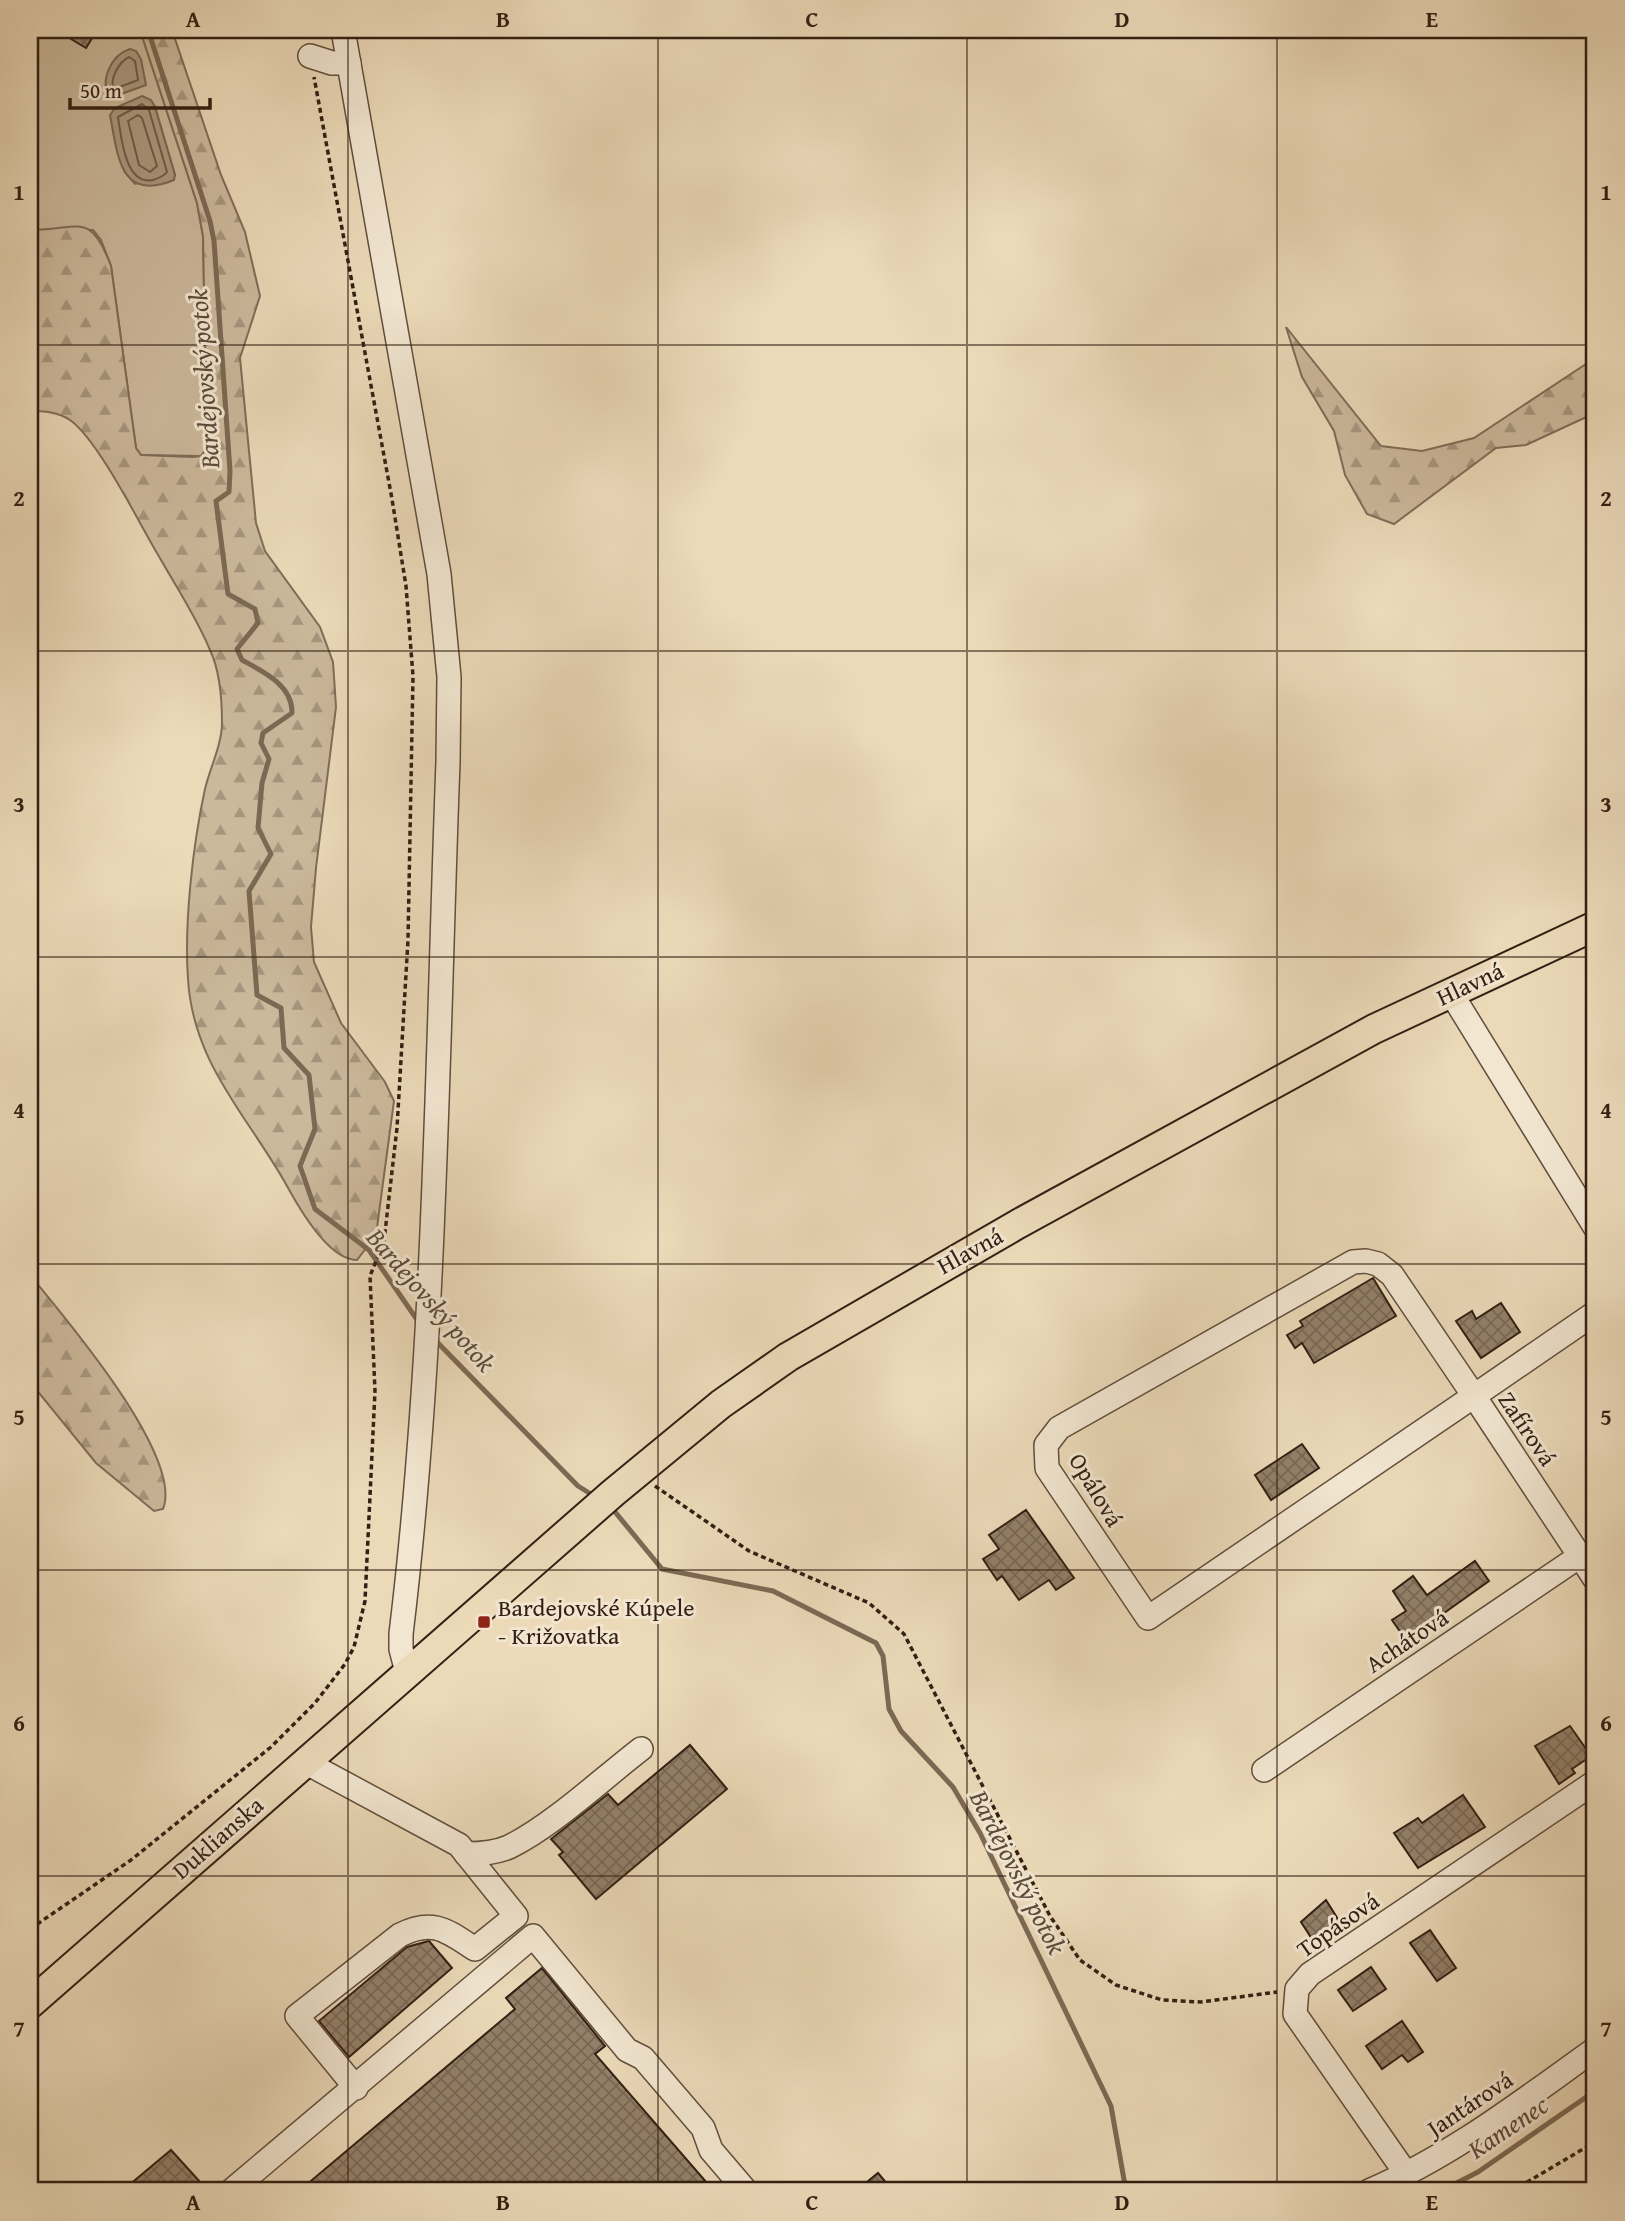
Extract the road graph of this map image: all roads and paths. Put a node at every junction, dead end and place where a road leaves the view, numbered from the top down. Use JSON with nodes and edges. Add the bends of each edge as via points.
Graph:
{"nodes":[{"id":1,"x":343,"y":30,"type":"edge"},
{"id":2,"x":310,"y":56,"type":"joint"},
{"id":3,"x":349,"y":63,"type":"junction"},
{"id":4,"x":1595,"y":926,"type":"edge"},
{"id":5,"x":1451,"y":993,"type":"junction"},
{"id":6,"x":1595,"y":1227,"type":"edge"},
{"id":7,"x":1595,"y":1313,"type":"edge"},
{"id":8,"x":1474,"y":1396,"type":"junction"},
{"id":9,"x":637,"y":1472,"type":"junction"},
{"id":10,"x":1580,"y":1556,"type":"junction"},
{"id":11,"x":1595,"y":1579,"type":"edge"},
{"id":12,"x":407,"y":1672,"type":"junction"},
{"id":13,"x":641,"y":1748,"type":"dead end"},
{"id":14,"x":305,"y":1762,"type":"junction"},
{"id":15,"x":1264,"y":1770,"type":"dead end"},
{"id":16,"x":1595,"y":1782,"type":"edge"},
{"id":17,"x":466,"y":1854,"type":"junction"},
{"id":18,"x":516,"y":1916,"type":"junction"},
{"id":19,"x":30,"y":1929,"type":"edge"},
{"id":20,"x":533,"y":1936,"type":"junction"},
{"id":21,"x":1297,"y":1989,"type":"junction"},
{"id":22,"x":30,"y":2004,"type":"edge"},
{"id":23,"x":1595,"y":2049,"type":"edge"},
{"id":24,"x":356,"y":2088,"type":"junction"},
{"id":25,"x":1595,"y":2142,"type":"edge"},
{"id":26,"x":1407,"y":2175,"type":"junction"},
{"id":27,"x":231,"y":2191,"type":"edge"},
{"id":28,"x":746,"y":2191,"type":"edge"},
{"id":29,"x":1369,"y":2191,"type":"edge"},
{"id":30,"x":1512,"y":2191,"type":"edge"}],
"edges":[{"from":1,"to":3,"type":"street"},
{"from":2,"to":3,"type":"street"},
{"from":2,"to":19,"type":"path","via":[[392,499],[413,665],[407,953],[397,1128],[381,1250],[372,1268],[375,1391],[365,1601],[345,1664],[315,1703],[256,1761],[131,1860]]},
{"from":3,"to":12,"type":"street","via":[[431,519],[447,646],[449,762],[426,1346],[414,1536],[401,1634]]},
{"from":4,"to":5,"type":"main road","name":"Hlavná"},
{"from":5,"to":6,"type":"street"},
{"from":5,"to":9,"type":"main road","name":"Hlavná","via":[[1298,1069],[823,1334],[721,1404]]},
{"from":7,"to":8,"type":"street","name":"Zafírová"},
{"from":8,"to":8,"type":"street","name":"Opálová","via":[[1148,1618],[1047,1468],[1046,1445],[1059,1428],[1353,1262],[1378,1264],[1392,1275]]},
{"from":8,"to":10,"type":"street","name":"Zafírová"},
{"from":9,"to":12,"type":"main road","name":"Hlavná"},
{"from":9,"to":21,"type":"path","via":[[749,1550],[869,1603],[904,1634],[1050,1916],[1080,1960],[1116,1985],[1163,2000],[1201,2002]]},
{"from":10,"to":11,"type":"street","name":"Zafírová"},
{"from":10,"to":15,"type":"street","name":"Achátová"},
{"from":12,"to":14,"type":"main road","name":"Duklianska"},
{"from":13,"to":17,"type":"street","via":[[528,1836],[497,1851]]},
{"from":14,"to":17,"type":"street","via":[[459,1845]]},
{"from":14,"to":22,"type":"main road","name":"Duklianska"},
{"from":16,"to":21,"type":"street","name":"Topásová","via":[[1310,1974]]},
{"from":17,"to":18,"type":"street"},
{"from":18,"to":20,"type":"street"},
{"from":18,"to":24,"type":"street","via":[[475,1949],[442,1928],[416,1927],[297,2016]]},
{"from":20,"to":24,"type":"street"},
{"from":20,"to":28,"type":"street","via":[[627,2050],[643,2059],[703,2128],[711,2150]]},
{"from":21,"to":26,"type":"street","name":"Topásová","via":[[1295,2014]]},
{"from":23,"to":26,"type":"street","name":"Jantárová","via":[[1453,2149]]},
{"from":24,"to":27,"type":"street"},
{"from":25,"to":30,"type":"path"},
{"from":26,"to":29,"type":"street","name":"Jantárová"}]}
